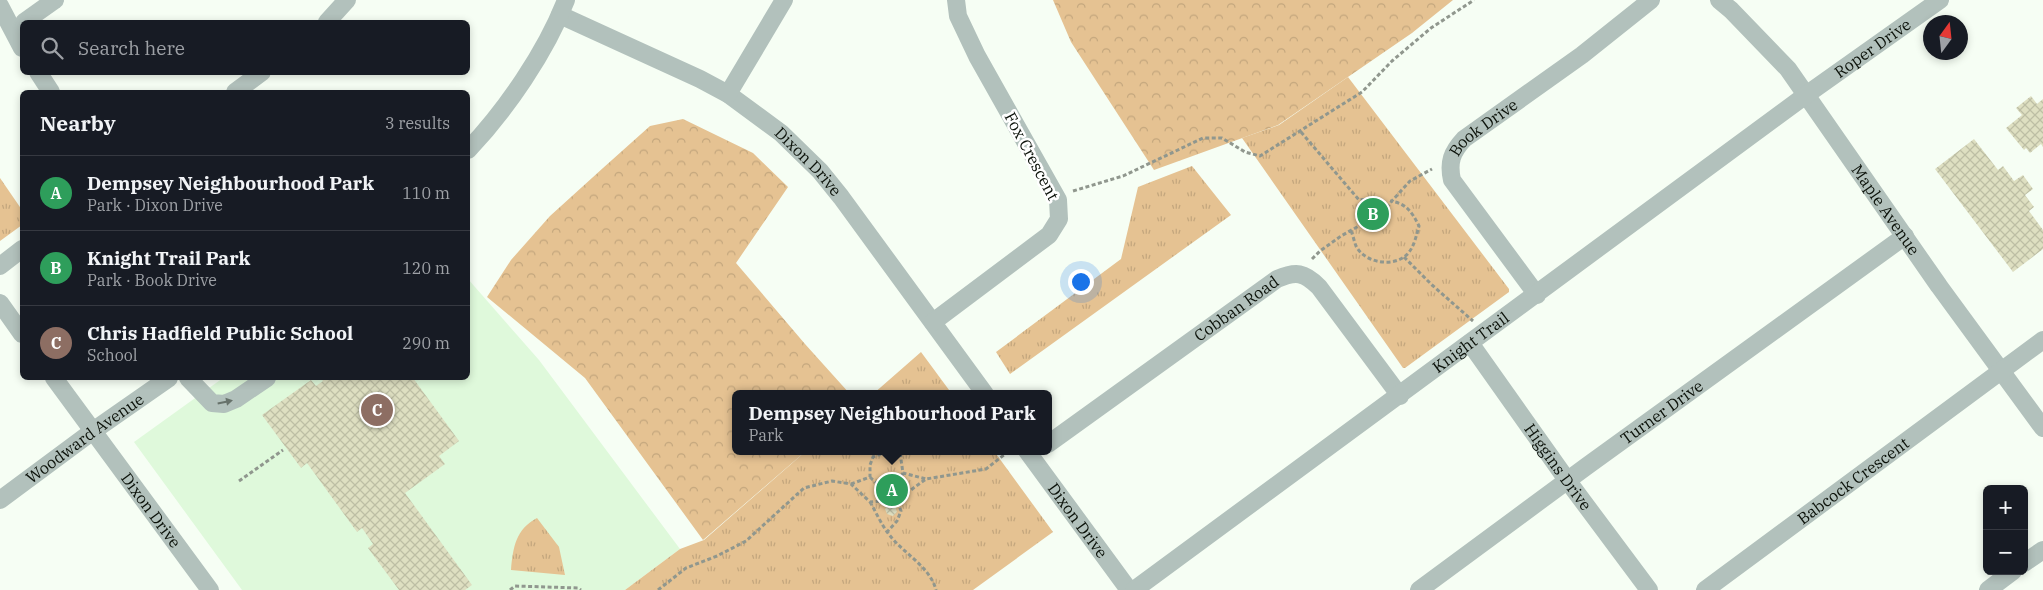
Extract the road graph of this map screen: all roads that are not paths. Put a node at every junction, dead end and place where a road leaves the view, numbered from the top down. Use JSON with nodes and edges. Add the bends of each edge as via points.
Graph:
{"nodes":[{"id":1,"x":55,"y":0,"type":"edge"},
{"id":2,"x":347,"y":0,"type":"edge"},
{"id":3,"x":784,"y":0,"type":"edge"},
{"id":4,"x":956,"y":0,"type":"edge"},
{"id":5,"x":1651,"y":0,"type":"edge"},
{"id":6,"x":1719,"y":0,"type":"edge"},
{"id":7,"x":1940,"y":0,"type":"edge"},
{"id":8,"x":0,"y":6,"type":"edge"},
{"id":9,"x":563,"y":8,"type":"edge"},
{"id":10,"x":27,"y":20,"type":"edge"},
{"id":11,"x":329,"y":20,"type":"edge"},
{"id":12,"x":20,"y":25,"type":"edge"},
{"id":13,"x":40,"y":75,"type":"edge"},
{"id":14,"x":258,"y":75,"type":"edge"},
{"id":15,"x":50,"y":90,"type":"edge"},
{"id":16,"x":238,"y":90,"type":"edge"},
{"id":17,"x":728,"y":94,"type":"junction"},
{"id":18,"x":1806,"y":95,"type":"junction"},
{"id":19,"x":470,"y":148,"type":"edge"},
{"id":20,"x":1905,"y":236,"type":"junction"},
{"id":21,"x":20,"y":251,"type":"edge"},
{"id":22,"x":0,"y":266,"type":"edge"},
{"id":23,"x":1537,"y":295,"type":"junction"},
{"id":24,"x":0,"y":303,"type":"edge"},
{"id":25,"x":933,"y":322,"type":"junction"},
{"id":26,"x":20,"y":331,"type":"edge"},
{"id":27,"x":2043,"y":340,"type":"edge"},
{"id":28,"x":1470,"y":343,"type":"junction"},
{"id":29,"x":2002,"y":372,"type":"junction"},
{"id":30,"x":56,"y":380,"type":"edge"},
{"id":31,"x":166,"y":380,"type":"edge"},
{"id":32,"x":190,"y":380,"type":"edge"},
{"id":33,"x":264,"y":380,"type":"edge"},
{"id":34,"x":982,"y":390,"type":"edge"},
{"id":35,"x":1400,"y":396,"type":"junction"},
{"id":36,"x":2043,"y":428,"type":"edge"},
{"id":37,"x":93,"y":430,"type":"junction"},
{"id":38,"x":1052,"y":441,"type":"edge"},
{"id":39,"x":1034,"y":455,"type":"edge"},
{"id":40,"x":1567,"y":480,"type":"junction"},
{"id":41,"x":0,"y":500,"type":"edge"},
{"id":42,"x":2043,"y":550,"type":"edge"},
{"id":43,"x":2028,"y":561,"type":"edge"},
{"id":44,"x":2010,"y":580,"type":"edge"},
{"id":45,"x":210,"y":590,"type":"edge"},
{"id":46,"x":1129,"y":590,"type":"edge"},
{"id":47,"x":1134,"y":590,"type":"edge"},
{"id":48,"x":1419,"y":590,"type":"edge"},
{"id":49,"x":1649,"y":590,"type":"edge"},
{"id":50,"x":1705,"y":590,"type":"edge"},
{"id":51,"x":1988,"y":590,"type":"edge"}],
"edges":[{"from":1,"to":10,"type":"street"},
{"from":2,"to":11,"type":"street"},
{"from":3,"to":17,"type":"street"},
{"from":4,"to":25,"type":"street","name":"Fox Crescent","via":[[958,16],[978,56],[1058,200],[1059,219],[1049,235]]},
{"from":5,"to":23,"type":"street","name":"Book Drive","via":[[1582,55],[1464,138],[1450,161],[1452,180]]},
{"from":6,"to":18,"type":"street","name":"Maple Avenue","via":[[1788,69]]},
{"from":7,"to":18,"type":"street","name":"Roper Drive"},
{"from":8,"to":12,"type":"street"},
{"from":9,"to":17,"type":"street","name":"Dixon Drive"},
{"from":9,"to":19,"type":"street","via":[[507,103]]},
{"from":13,"to":15,"type":"street"},
{"from":14,"to":16,"type":"street"},
{"from":17,"to":25,"type":"street","name":"Dixon Drive","via":[[782,133],[820,171]]},
{"from":18,"to":20,"type":"street","name":"Maple Avenue"},
{"from":18,"to":23,"type":"street","name":"Knight Trail"},
{"from":20,"to":29,"type":"street","name":"Maple Avenue"},
{"from":20,"to":40,"type":"street","name":"Turner Drive"},
{"from":21,"to":22,"type":"street"},
{"from":23,"to":28,"type":"street","name":"Knight Trail"},
{"from":24,"to":26,"type":"street"},
{"from":25,"to":34,"type":"street","name":"Dixon Drive"},
{"from":27,"to":29,"type":"street","name":"Babcock Crescent"},
{"from":28,"to":35,"type":"street","name":"Knight Trail"},
{"from":28,"to":40,"type":"street","name":"Higgins Drive"},
{"from":29,"to":36,"type":"street","name":"Maple Avenue"},
{"from":29,"to":50,"type":"street","name":"Babcock Crescent"},
{"from":30,"to":37,"type":"street","name":"Dixon Drive"},
{"from":31,"to":37,"type":"street","name":"Woodward Avenue"},
{"from":32,"to":33,"type":"street","one_way":true,"via":[[212,403],[224,404]]},
{"from":35,"to":38,"type":"street","name":"Cobban Road","via":[[1319,287],[1300,273],[1289,274],[1269,285]]},
{"from":35,"to":47,"type":"street","name":"Knight Trail"},
{"from":37,"to":41,"type":"street","name":"Woodward Avenue"},
{"from":37,"to":45,"type":"street","name":"Dixon Drive"},
{"from":39,"to":46,"type":"street","name":"Dixon Drive"},
{"from":40,"to":48,"type":"street","name":"Turner Drive"},
{"from":40,"to":49,"type":"street","name":"Higgins Drive"},
{"from":42,"to":43,"type":"street"},
{"from":44,"to":51,"type":"street"}]}
